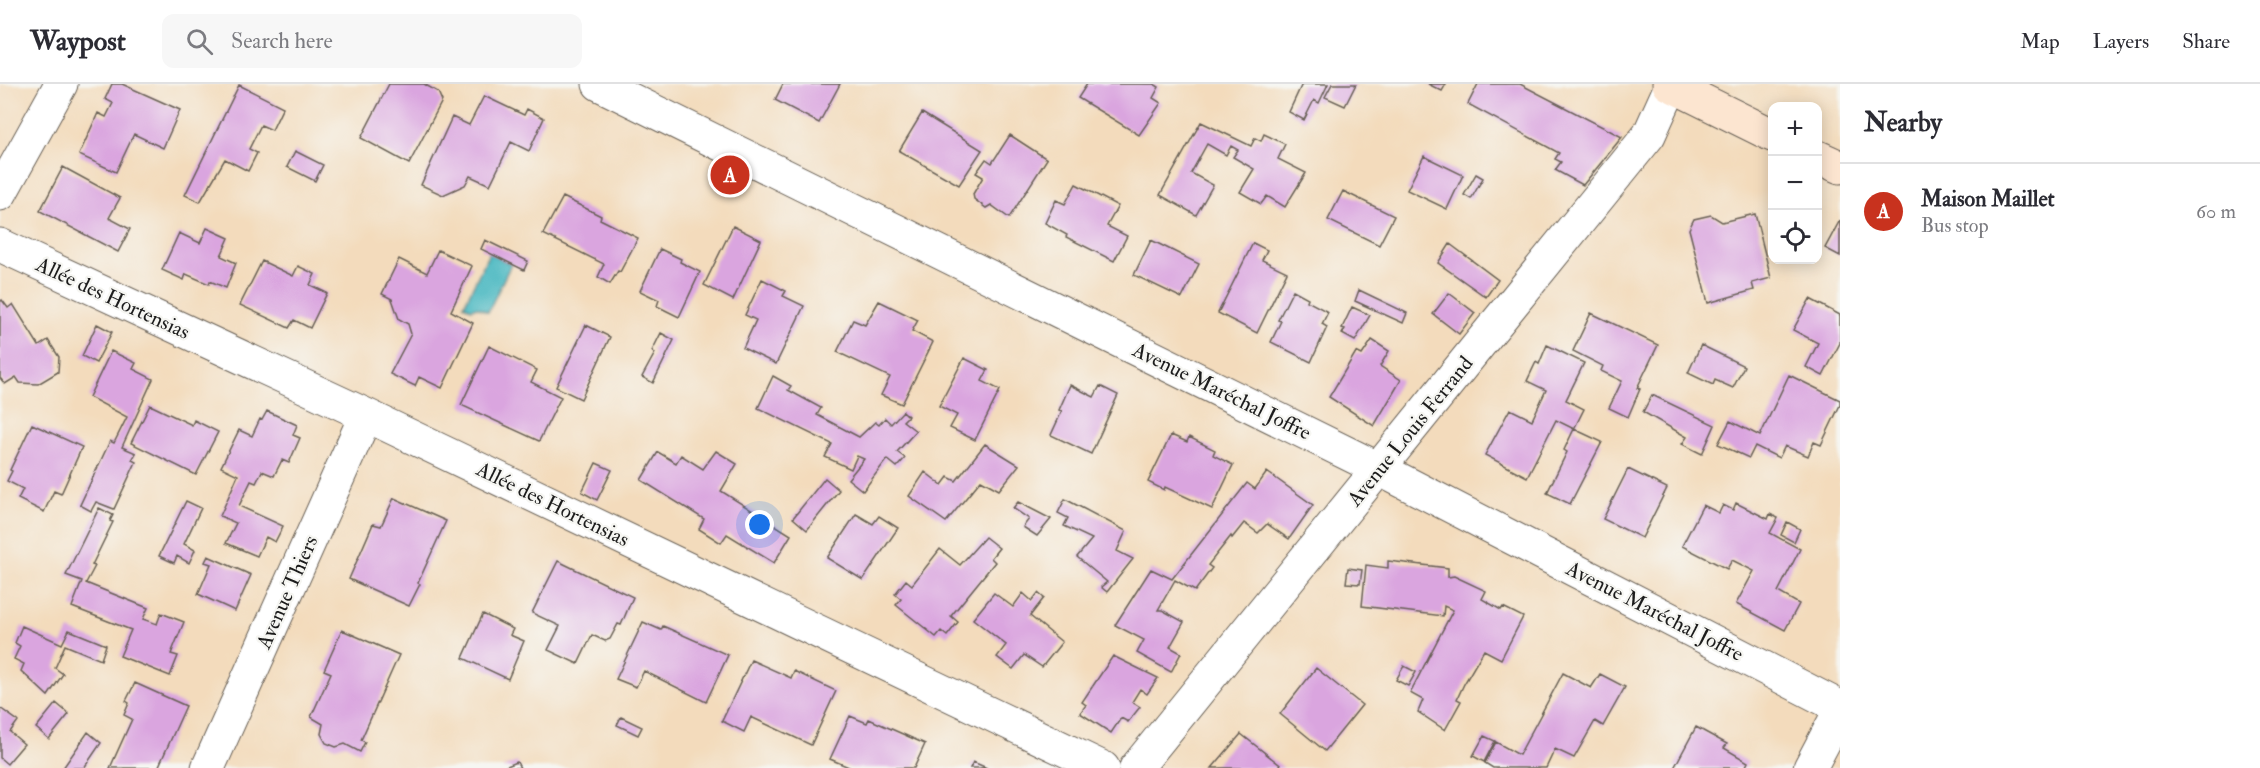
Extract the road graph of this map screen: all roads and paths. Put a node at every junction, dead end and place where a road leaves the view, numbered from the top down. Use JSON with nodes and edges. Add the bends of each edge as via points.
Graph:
{"nodes":[{"id":1,"x":61,"y":84,"type":"edge"},
{"id":2,"x":599,"y":84,"type":"edge"},
{"id":3,"x":1671,"y":84,"type":"edge"},
{"id":4,"x":1768,"y":132,"type":"edge"},
{"id":5,"x":1822,"y":158,"type":"edge"},
{"id":6,"x":1840,"y":167,"type":"edge"},
{"id":7,"x":0,"y":194,"type":"edge"},
{"id":8,"x":0,"y":245,"type":"edge"},
{"id":9,"x":366,"y":415,"type":"junction"},
{"id":10,"x":1379,"y":469,"type":"junction"},
{"id":11,"x":1840,"y":709,"type":"edge"},
{"id":12,"x":208,"y":768,"type":"edge"},
{"id":13,"x":1103,"y":768,"type":"edge"},
{"id":14,"x":1136,"y":768,"type":"edge"},
{"id":15,"x":1810,"y":768,"type":"edge"}],
"edges":[{"from":1,"to":7,"type":"street"},
{"from":2,"to":10,"type":"street","name":"Avenue Maréchal Joffre"},
{"from":3,"to":4,"type":"street"},
{"from":3,"to":10,"type":"street","name":"Avenue Louis Ferrand","via":[[1649,135]]},
{"from":5,"to":6,"type":"street"},
{"from":8,"to":9,"type":"street","name":"Allée des Hortensias"},
{"from":9,"to":12,"type":"street","name":"Avenue Thiers"},
{"from":9,"to":13,"type":"street","name":"Allée des Hortensias"},
{"from":10,"to":11,"type":"street","name":"Avenue Maréchal Joffre"},
{"from":10,"to":14,"type":"street","name":"Avenue Louis Ferrand"},
{"from":11,"to":15,"type":"street"}]}
